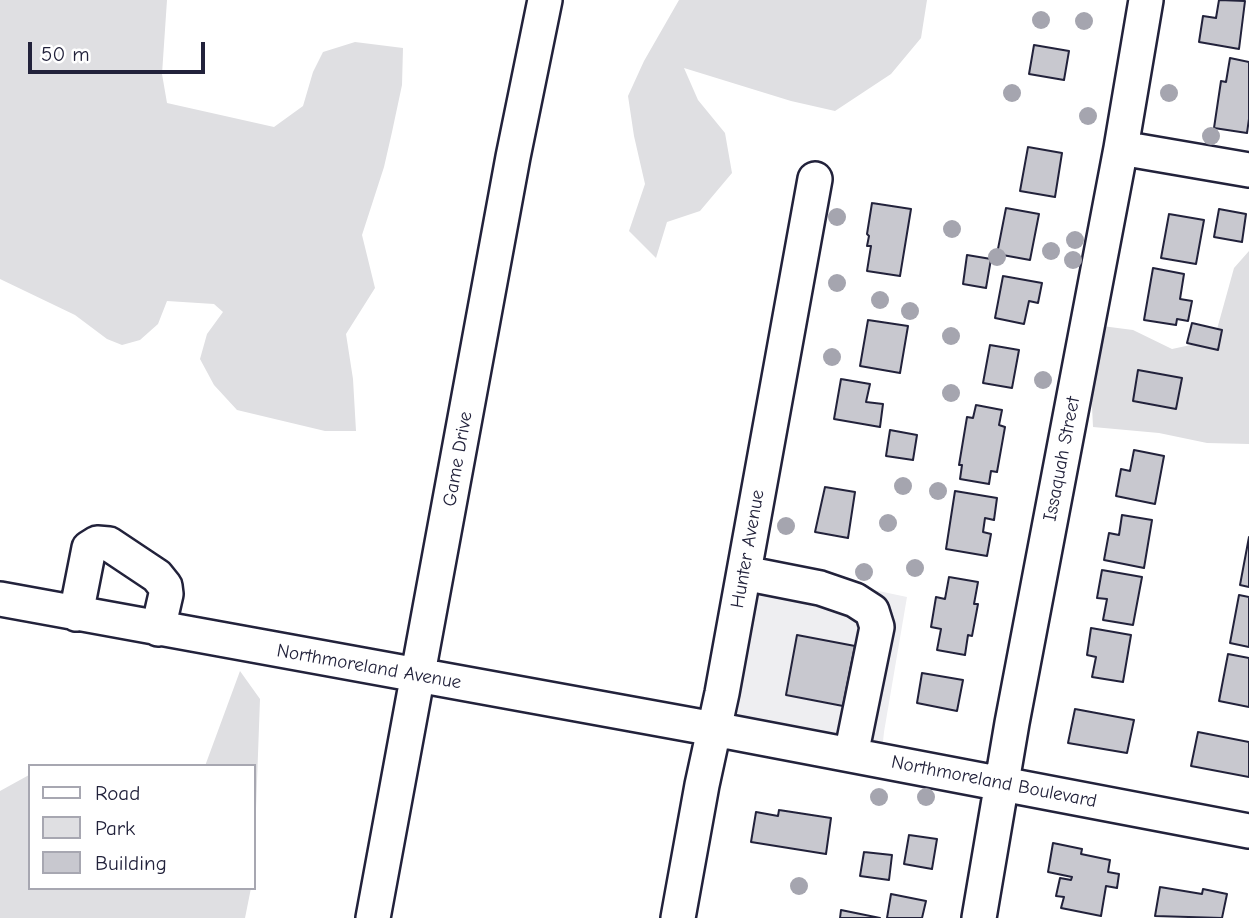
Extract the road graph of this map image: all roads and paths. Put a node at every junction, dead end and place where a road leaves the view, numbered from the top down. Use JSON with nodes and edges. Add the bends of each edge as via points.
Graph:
{"nodes":[{"id":1,"x":545,"y":0,"type":"edge"},
{"id":2,"x":1146,"y":0,"type":"edge"},
{"id":3,"x":1121,"y":148,"type":"junction"},
{"id":4,"x":1249,"y":170,"type":"edge"},
{"id":5,"x":815,"y":179,"type":"dead end"},
{"id":6,"x":744,"y":573,"type":"junction"},
{"id":7,"x":0,"y":599,"type":"edge"},
{"id":8,"x":76,"y":614,"type":"junction"},
{"id":9,"x":158,"y":629,"type":"junction"},
{"id":10,"x":419,"y":676,"type":"junction"},
{"id":11,"x":726,"y":732,"type":"junction"},
{"id":12,"x":851,"y":755,"type":"junction"},
{"id":13,"x":1001,"y":784,"type":"junction"},
{"id":14,"x":1249,"y":831,"type":"edge"},
{"id":15,"x":373,"y":918,"type":"edge"},
{"id":16,"x":678,"y":918,"type":"edge"},
{"id":17,"x":979,"y":918,"type":"edge"}],
"edges":[{"from":1,"to":10,"type":"street","name":"Game Drive"},
{"from":2,"to":3,"type":"street","name":"Issaquah Street"},
{"from":3,"to":4,"type":"street"},
{"from":3,"to":13,"type":"street","name":"Issaquah Street"},
{"from":5,"to":6,"type":"street","name":"Hunter Avenue"},
{"from":6,"to":11,"type":"street","name":"Hunter Avenue"},
{"from":6,"to":12,"type":"street","via":[[820,588],[872,611],[877,627]]},
{"from":7,"to":8,"type":"street","name":"Northmoreland Avenue"},
{"from":8,"to":9,"type":"street","name":"Northmoreland Avenue"},
{"from":8,"to":9,"type":"street","via":[[89,548],[97,542],[109,544],[165,586]]},
{"from":9,"to":10,"type":"street","name":"Northmoreland Avenue"},
{"from":10,"to":11,"type":"street","name":"Northmoreland Avenue"},
{"from":10,"to":15,"type":"street","name":"Game Drive"},
{"from":11,"to":12,"type":"street","name":"Northmoreland Boulevard"},
{"from":11,"to":16,"type":"street","name":"Hunter Avenue"},
{"from":12,"to":13,"type":"street","name":"Northmoreland Boulevard"},
{"from":13,"to":14,"type":"street","name":"Northmoreland Boulevard"},
{"from":13,"to":17,"type":"street","name":"Issaquah Street"}]}
